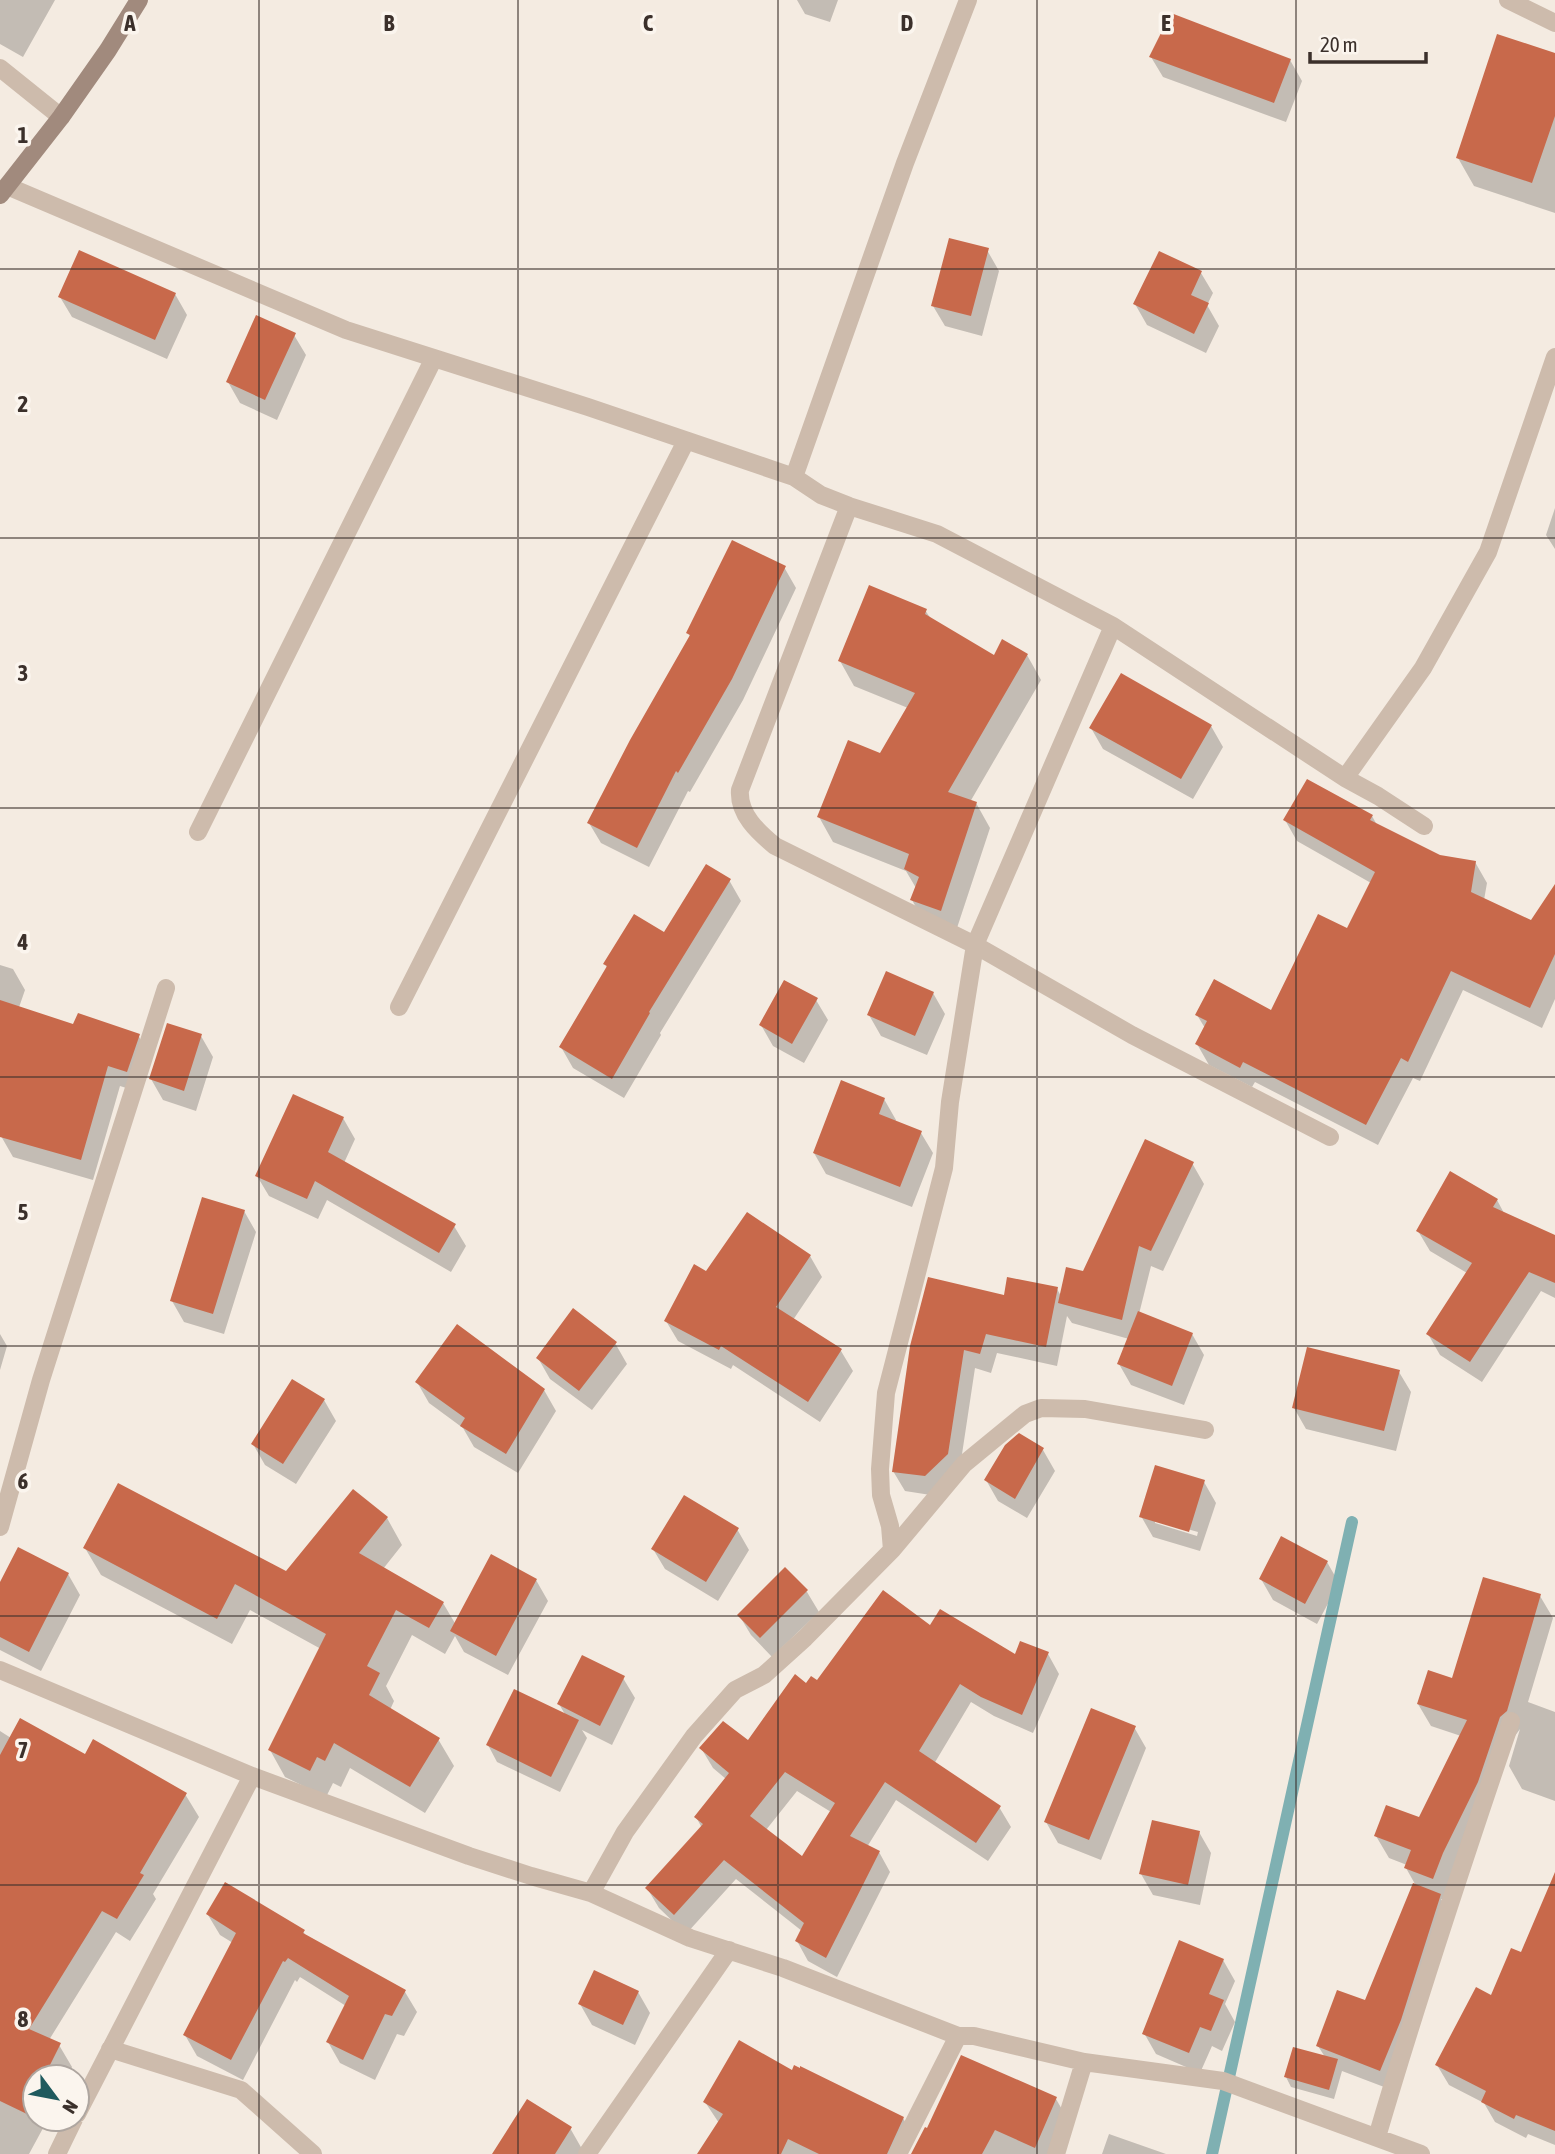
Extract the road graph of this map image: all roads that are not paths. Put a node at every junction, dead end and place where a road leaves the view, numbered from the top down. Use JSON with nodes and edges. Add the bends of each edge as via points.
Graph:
{"nodes":[{"id":1,"x":139,"y":0,"type":"edge"},
{"id":2,"x":968,"y":0,"type":"edge"},
{"id":3,"x":1507,"y":0,"type":"edge"},
{"id":4,"x":1555,"y":23,"type":"edge"},
{"id":5,"x":0,"y":68,"type":"edge"},
{"id":6,"x":61,"y":117,"type":"junction"},
{"id":7,"x":3,"y":191,"type":"edge"},
{"id":8,"x":1555,"y":356,"type":"edge"},
{"id":9,"x":434,"y":358,"type":"junction"},
{"id":10,"x":686,"y":441,"type":"junction"},
{"id":11,"x":794,"y":477,"type":"junction"},
{"id":12,"x":849,"y":506,"type":"junction"},
{"id":13,"x":1113,"y":626,"type":"junction"},
{"id":14,"x":1345,"y":778,"type":"junction"},
{"id":15,"x":1424,"y":826,"type":"dead end"},
{"id":16,"x":198,"y":832,"type":"dead end"},
{"id":17,"x":975,"y":945,"type":"junction"},
{"id":18,"x":166,"y":988,"type":"dead end"},
{"id":19,"x":399,"y":1007,"type":"dead end"},
{"id":20,"x":1330,"y":1137,"type":"dead end"},
{"id":21,"x":1205,"y":1430,"type":"dead end"},
{"id":22,"x":0,"y":1527,"type":"edge"},
{"id":23,"x":892,"y":1550,"type":"junction"},
{"id":24,"x":0,"y":1670,"type":"edge"},
{"id":25,"x":1511,"y":1721,"type":"dead end"},
{"id":26,"x":252,"y":1776,"type":"junction"},
{"id":27,"x":591,"y":1893,"type":"junction"},
{"id":28,"x":729,"y":1950,"type":"junction"},
{"id":29,"x":958,"y":2036,"type":"junction"},
{"id":30,"x":110,"y":2049,"type":"junction"},
{"id":31,"x":1084,"y":2062,"type":"junction"},
{"id":32,"x":91,"y":2086,"type":"edge"},
{"id":33,"x":67,"y":2133,"type":"edge"},
{"id":34,"x":1377,"y":2137,"type":"junction"},
{"id":35,"x":57,"y":2154,"type":"edge"},
{"id":36,"x":313,"y":2154,"type":"edge"},
{"id":37,"x":587,"y":2154,"type":"edge"},
{"id":38,"x":898,"y":2154,"type":"edge"},
{"id":39,"x":1056,"y":2154,"type":"edge"},
{"id":40,"x":1421,"y":2154,"type":"edge"}],
"edges":[{"from":1,"to":6,"type":"street"},
{"from":2,"to":11,"type":"street"},
{"from":3,"to":4,"type":"street"},
{"from":5,"to":6,"type":"street"},
{"from":6,"to":7,"type":"street"},
{"from":7,"to":9,"type":"street","via":[[346,330]]},
{"from":8,"to":14,"type":"street","via":[[1488,552],[1423,668]]},
{"from":9,"to":10,"type":"street"},
{"from":9,"to":16,"type":"street"},
{"from":10,"to":11,"type":"street"},
{"from":10,"to":19,"type":"street"},
{"from":11,"to":12,"type":"street"},
{"from":12,"to":13,"type":"street","via":[[937,534]]},
{"from":12,"to":17,"type":"street","via":[[739,801],[758,832],[775,846]]},
{"from":13,"to":14,"type":"street"},
{"from":13,"to":17,"type":"street"},
{"from":14,"to":15,"type":"street"},
{"from":17,"to":20,"type":"street","via":[[1132,1035]]},
{"from":17,"to":23,"type":"street","via":[[944,1168],[887,1393],[880,1469]]},
{"from":18,"to":22,"type":"street","via":[[41,1380]]},
{"from":21,"to":23,"type":"street","via":[[1085,1409],[1041,1408],[1025,1414],[964,1464]]},
{"from":23,"to":27,"type":"street","via":[[805,1639],[764,1675],[735,1690],[694,1736],[625,1832]]},
{"from":24,"to":26,"type":"street"},
{"from":25,"to":34,"type":"street"},
{"from":26,"to":27,"type":"street","via":[[469,1856]]},
{"from":26,"to":30,"type":"street"},
{"from":27,"to":28,"type":"street","via":[[690,1938]]},
{"from":28,"to":29,"type":"street"},
{"from":28,"to":37,"type":"street"},
{"from":29,"to":31,"type":"street"},
{"from":29,"to":38,"type":"street"},
{"from":30,"to":32,"type":"street"},
{"from":30,"to":36,"type":"street","via":[[241,2090]]},
{"from":31,"to":34,"type":"street","via":[[1223,2081]]},
{"from":31,"to":39,"type":"street"},
{"from":33,"to":35,"type":"street"},
{"from":34,"to":40,"type":"street"}]}
